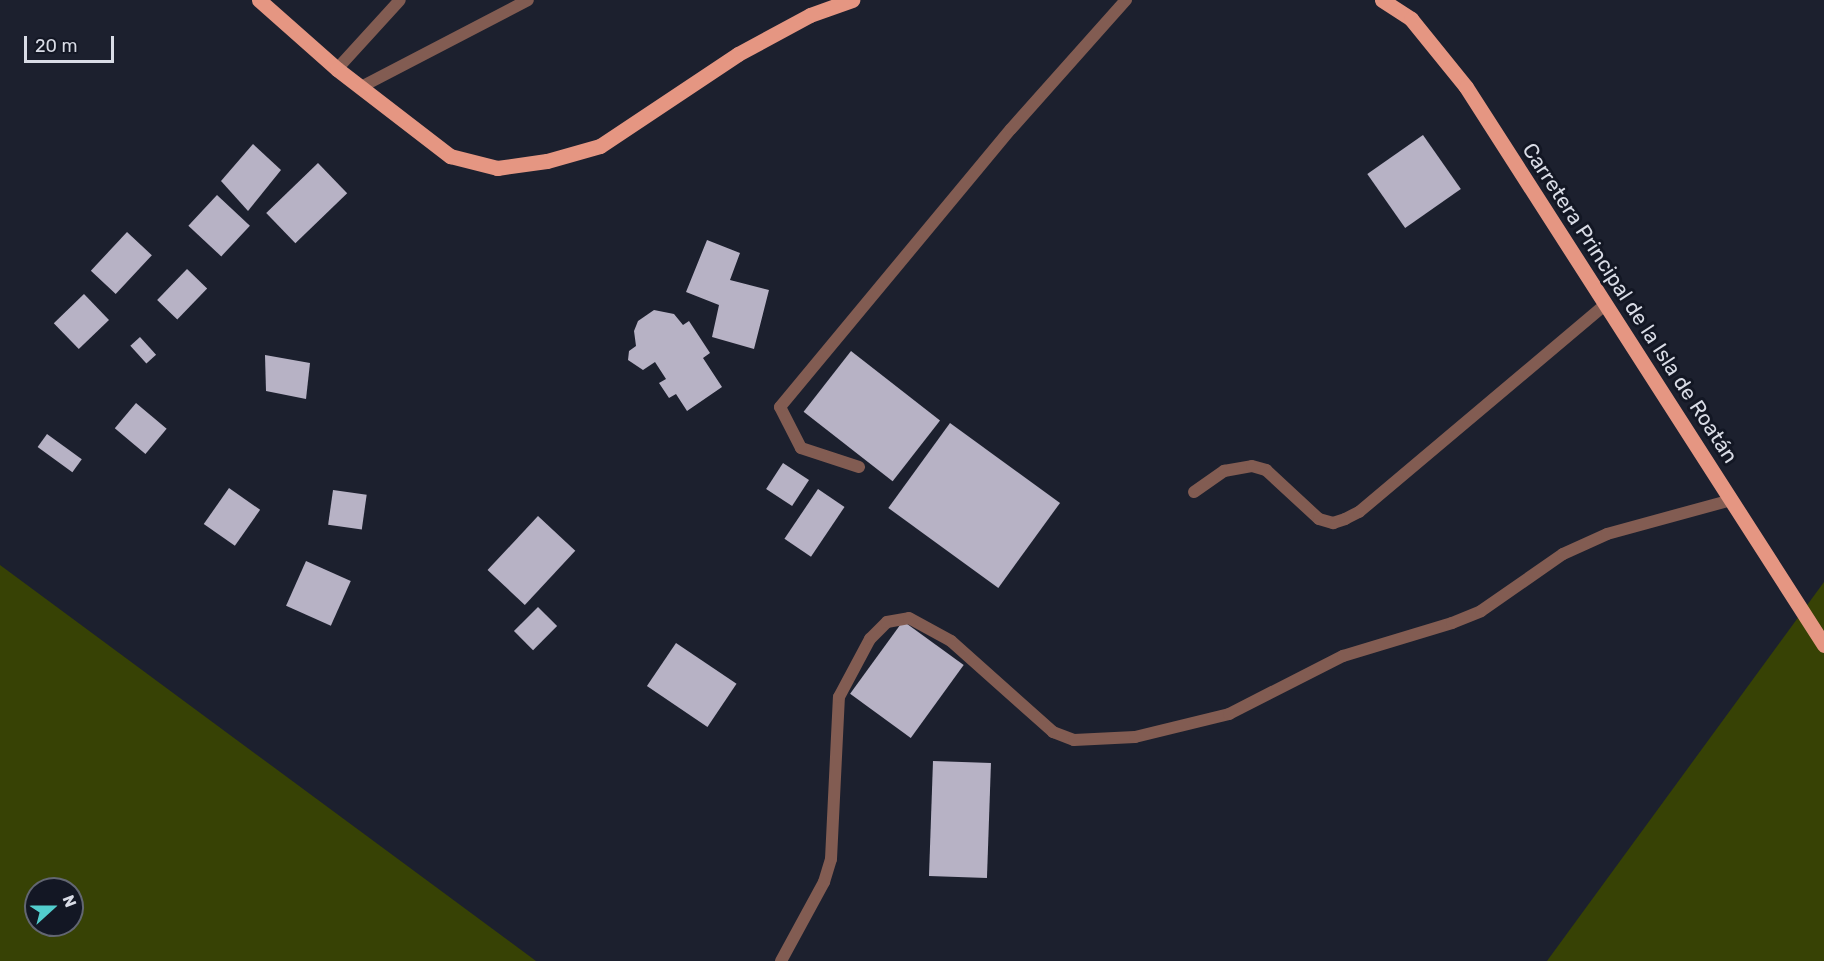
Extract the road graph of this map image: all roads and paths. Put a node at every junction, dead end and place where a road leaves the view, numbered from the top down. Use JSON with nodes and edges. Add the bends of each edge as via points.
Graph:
{"nodes":[{"id":1,"x":259,"y":0,"type":"edge"},
{"id":2,"x":400,"y":0,"type":"edge"},
{"id":3,"x":528,"y":0,"type":"edge"},
{"id":4,"x":852,"y":0,"type":"edge"},
{"id":5,"x":1126,"y":0,"type":"edge"},
{"id":6,"x":1382,"y":0,"type":"edge"},
{"id":7,"x":337,"y":69,"type":"junction"},
{"id":8,"x":361,"y":87,"type":"junction"},
{"id":9,"x":1606,"y":304,"type":"junction"},
{"id":10,"x":859,"y":467,"type":"dead end"},
{"id":11,"x":1194,"y":492,"type":"dead end"},
{"id":12,"x":1731,"y":500,"type":"junction"},
{"id":13,"x":1824,"y":645,"type":"edge"},
{"id":14,"x":781,"y":961,"type":"edge"}],
"edges":[{"from":1,"to":7,"type":"main road"},
{"from":2,"to":7,"type":"street"},
{"from":3,"to":8,"type":"street"},
{"from":4,"to":8,"type":"main road","via":[[810,15],[738,54],[600,146],[547,161],[497,168],[450,156]]},
{"from":5,"to":10,"type":"street","via":[[1011,129],[780,406],[801,448]]},
{"from":6,"to":9,"type":"main road","name":"Carretera Principal de la Isla de Roatán","via":[[1411,19],[1466,87]]},
{"from":7,"to":8,"type":"main road"},
{"from":9,"to":11,"type":"street","via":[[1359,512],[1345,519],[1333,523],[1318,519],[1266,470],[1252,466],[1224,471]]},
{"from":9,"to":12,"type":"main road","name":"Carretera Principal de la Isla de Roatán"},
{"from":12,"to":13,"type":"main road","name":"Carretera Principal de la Isla de Roatán"},
{"from":12,"to":14,"type":"street","via":[[1607,534],[1563,554],[1480,611],[1343,656],[1229,714],[1135,737],[1084,740],[1053,732],[951,641],[909,618],[887,622],[870,639],[839,697],[831,859],[824,882]]}]}
